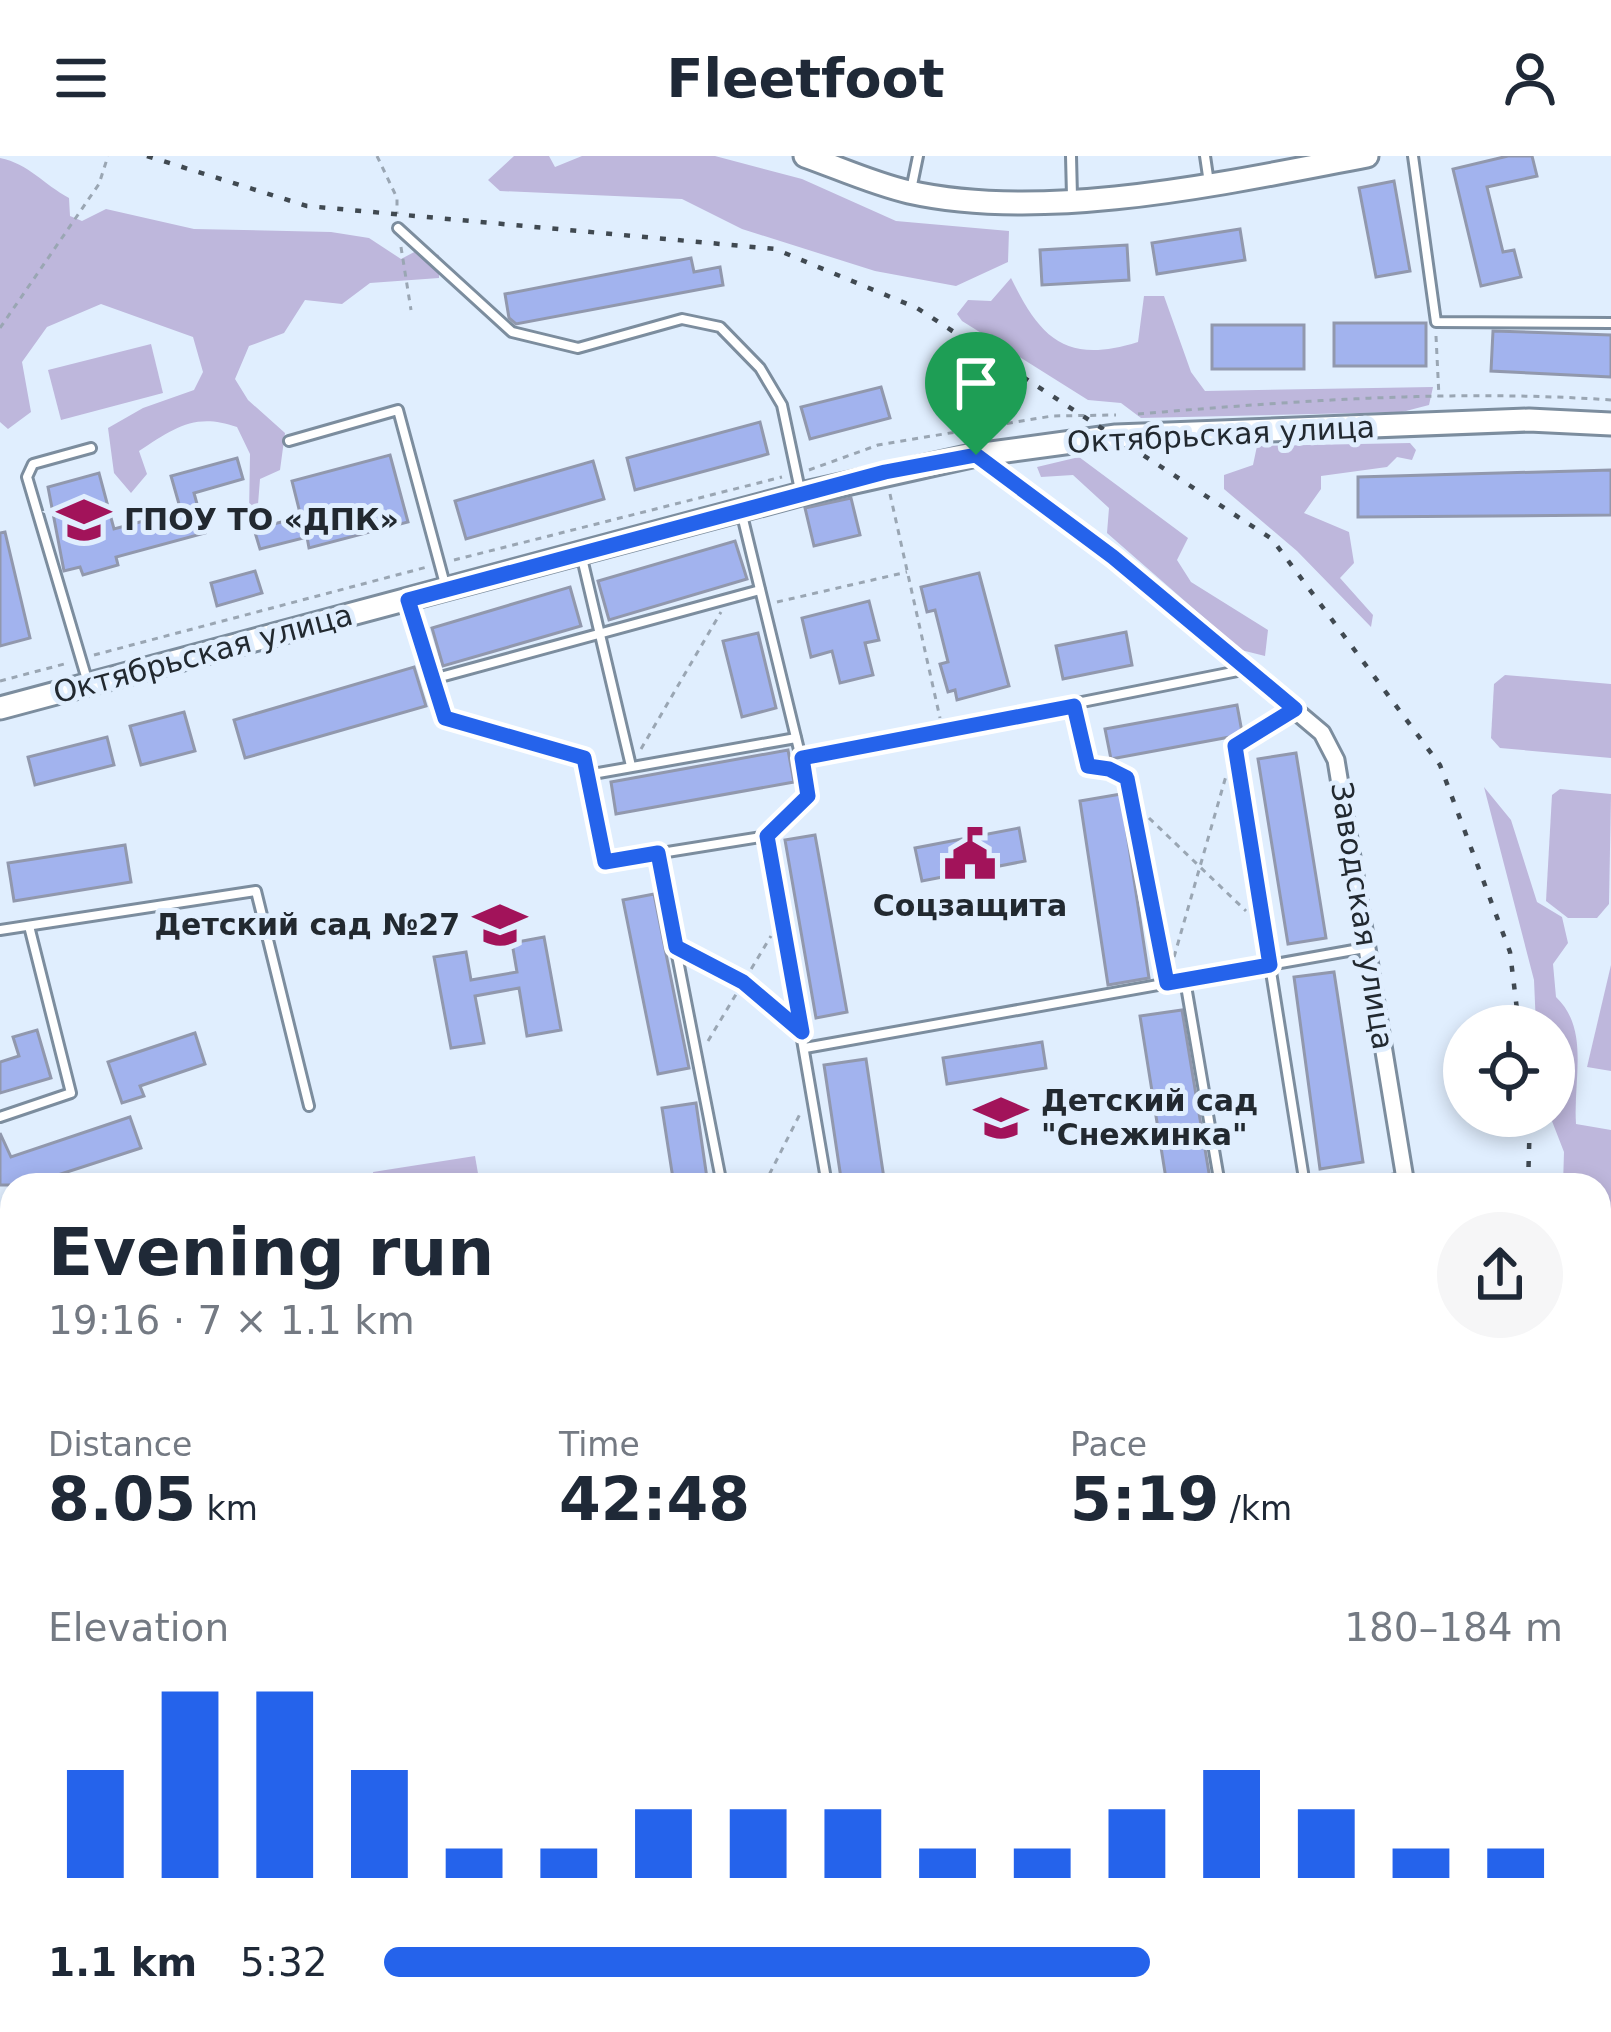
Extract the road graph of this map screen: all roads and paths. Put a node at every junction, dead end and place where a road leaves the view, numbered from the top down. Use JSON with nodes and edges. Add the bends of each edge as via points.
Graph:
{"nodes":[{"id":1,"x":108,"y":156,"type":"edge"},
{"id":2,"x":805,"y":156,"type":"edge"},
{"id":3,"x":918,"y":156,"type":"edge"},
{"id":4,"x":1071,"y":156,"type":"edge"},
{"id":5,"x":1205,"y":156,"type":"edge"},
{"id":6,"x":1367,"y":156,"type":"edge"},
{"id":7,"x":1413,"y":156,"type":"edge"},
{"id":8,"x":1328,"y":160,"type":"edge"},
{"id":9,"x":1209,"y":183,"type":"junction"},
{"id":10,"x":910,"y":192,"type":"junction"},
{"id":11,"x":1072,"y":200,"type":"junction"},
{"id":12,"x":398,"y":228,"type":"dead end"},
{"id":13,"x":1436,"y":322,"type":"junction"},
{"id":14,"x":1610,"y":322,"type":"edge"},
{"id":15,"x":0,"y":328,"type":"edge"},
{"id":16,"x":1439,"y":398,"type":"dead end"},
{"id":17,"x":1611,"y":424,"type":"edge"},
{"id":18,"x":289,"y":441,"type":"dead end"},
{"id":19,"x":878,"y":445,"type":"dead end"},
{"id":20,"x":91,"y":448,"type":"dead end"},
{"id":21,"x":976,"y":455,"type":"junction"},
{"id":22,"x":885,"y":472,"type":"junction"},
{"id":23,"x":801,"y":494,"type":"junction"},
{"id":24,"x":741,"y":510,"type":"junction"},
{"id":25,"x":581,"y":552,"type":"junction"},
{"id":26,"x":907,"y":572,"type":"junction"},
{"id":27,"x":446,"y":589,"type":"junction"},
{"id":28,"x":760,"y":590,"type":"junction"},
{"id":29,"x":729,"y":598,"type":"junction"},
{"id":30,"x":408,"y":600,"type":"junction"},
{"id":31,"x":764,"y":605,"type":"junction"},
{"id":32,"x":600,"y":632,"type":"junction"},
{"id":33,"x":1249,"y":668,"type":"junction"},
{"id":34,"x":433,"y":679,"type":"junction"},
{"id":35,"x":88,"y":684,"type":"junction"},
{"id":36,"x":1074,"y":706,"type":"junction"},
{"id":37,"x":0,"y":708,"type":"edge"},
{"id":38,"x":1295,"y":709,"type":"junction"},
{"id":39,"x":943,"y":731,"type":"junction"},
{"id":40,"x":796,"y":738,"type":"junction"},
{"id":41,"x":1235,"y":746,"type":"junction"},
{"id":42,"x":802,"y":758,"type":"junction"},
{"id":43,"x":631,"y":766,"type":"junction"},
{"id":44,"x":587,"y":775,"type":"junction"},
{"id":45,"x":1132,"y":799,"type":"junction"},
{"id":46,"x":767,"y":836,"type":"junction"},
{"id":47,"x":658,"y":853,"type":"junction"},
{"id":48,"x":1199,"y":871,"type":"junction"},
{"id":49,"x":782,"y":918,"type":"junction"},
{"id":50,"x":29,"y":926,"type":"junction"},
{"id":51,"x":1264,"y":926,"type":"junction"},
{"id":52,"x":0,"y":930,"type":"edge"},
{"id":53,"x":676,"y":947,"type":"junction"},
{"id":54,"x":1367,"y":947,"type":"junction"},
{"id":55,"x":1270,"y":965,"type":"junction"},
{"id":56,"x":1185,"y":980,"type":"junction"},
{"id":57,"x":743,"y":982,"type":"junction"},
{"id":58,"x":1167,"y":983,"type":"junction"},
{"id":59,"x":802,"y":1032,"type":"junction"},
{"id":60,"x":806,"y":1048,"type":"junction"},
{"id":61,"x":697,"y":1058,"type":"junction"},
{"id":62,"x":812,"y":1090,"type":"junction"},
{"id":63,"x":309,"y":1106,"type":"dead end"},
{"id":64,"x":0,"y":1117,"type":"edge"},
{"id":65,"x":720,"y":1173,"type":"edge"},
{"id":66,"x":770,"y":1173,"type":"edge"},
{"id":67,"x":825,"y":1173,"type":"edge"},
{"id":68,"x":1218,"y":1173,"type":"edge"},
{"id":69,"x":1304,"y":1173,"type":"edge"},
{"id":70,"x":1404,"y":1173,"type":"edge"}],
"edges":[{"from":1,"to":15,"type":"path","via":[[99,184]]},
{"from":2,"to":10,"type":"main road"},
{"from":3,"to":10,"type":"lane"},
{"from":4,"to":11,"type":"lane"},
{"from":5,"to":9,"type":"lane"},
{"from":6,"to":8,"type":"main road"},
{"from":7,"to":13,"type":"lane"},
{"from":8,"to":9,"type":"main road"},
{"from":9,"to":11,"type":"main road"},
{"from":10,"to":11,"type":"main road"},
{"from":12,"to":23,"type":"lane","via":[[512,332],[578,348],[682,320],[720,327],[782,405]]},
{"from":13,"to":14,"type":"lane"},
{"from":13,"to":16,"type":"path"},
{"from":17,"to":21,"type":"main road","name":"Октябрьская улица","via":[[1528,420],[1116,436]]},
{"from":18,"to":27,"type":"lane","via":[[398,410]]},
{"from":19,"to":22,"type":"path"},
{"from":20,"to":35,"type":"lane","via":[[33,464],[27,478]]},
{"from":21,"to":22,"type":"main road","name":"Октябрьская улица"},
{"from":21,"to":33,"type":"street","name":"Заводская улица"},
{"from":22,"to":23,"type":"main road","name":"Октябрьская улица"},
{"from":22,"to":26,"type":"path"},
{"from":23,"to":24,"type":"main road","name":"Октябрьская улица"},
{"from":24,"to":25,"type":"main road","name":"Октябрьская улица"},
{"from":24,"to":28,"type":"lane"},
{"from":25,"to":27,"type":"main road","name":"Октябрьская улица"},
{"from":25,"to":32,"type":"lane"},
{"from":26,"to":31,"type":"path"},
{"from":26,"to":39,"type":"path"},
{"from":27,"to":30,"type":"main road","name":"Октябрьская улица"},
{"from":28,"to":29,"type":"lane"},
{"from":28,"to":31,"type":"lane"},
{"from":29,"to":32,"type":"lane"},
{"from":29,"to":43,"type":"path"},
{"from":30,"to":34,"type":"lane"},
{"from":30,"to":35,"type":"main road","name":"Октябрьская улица"},
{"from":31,"to":40,"type":"lane"},
{"from":32,"to":34,"type":"lane"},
{"from":32,"to":43,"type":"lane"},
{"from":33,"to":36,"type":"lane"},
{"from":33,"to":38,"type":"street","name":"Заводская улица"},
{"from":34,"to":44,"type":"lane","via":[[445,718],[584,758]]},
{"from":35,"to":37,"type":"main road","name":"Октябрьская улица"},
{"from":36,"to":39,"type":"lane"},
{"from":36,"to":45,"type":"lane","via":[[1088,766],[1127,778]]},
{"from":38,"to":41,"type":"lane"},
{"from":38,"to":54,"type":"street","name":"Заводская улица","via":[[1322,733],[1336,760]]},
{"from":39,"to":42,"type":"lane"},
{"from":40,"to":42,"type":"lane"},
{"from":40,"to":43,"type":"lane"},
{"from":41,"to":48,"type":"path"},
{"from":41,"to":51,"type":"lane"},
{"from":42,"to":46,"type":"path","via":[[808,796]]},
{"from":43,"to":44,"type":"lane"},
{"from":44,"to":47,"type":"lane","via":[[605,862]]},
{"from":45,"to":48,"type":"path"},
{"from":45,"to":58,"type":"lane"},
{"from":46,"to":47,"type":"lane"},
{"from":46,"to":49,"type":"lane"},
{"from":47,"to":53,"type":"lane"},
{"from":48,"to":51,"type":"path"},
{"from":48,"to":58,"type":"path"},
{"from":49,"to":57,"type":"path"},
{"from":49,"to":59,"type":"lane"},
{"from":50,"to":52,"type":"lane"},
{"from":50,"to":63,"type":"lane","via":[[256,891]]},
{"from":50,"to":64,"type":"lane","via":[[71,1094]]},
{"from":51,"to":55,"type":"lane"},
{"from":53,"to":57,"type":"path"},
{"from":53,"to":61,"type":"lane"},
{"from":54,"to":55,"type":"lane"},
{"from":54,"to":70,"type":"street","name":"Заводская улица"},
{"from":55,"to":56,"type":"lane"},
{"from":55,"to":69,"type":"lane"},
{"from":56,"to":58,"type":"lane"},
{"from":56,"to":68,"type":"lane"},
{"from":57,"to":59,"type":"path"},
{"from":57,"to":61,"type":"path"},
{"from":58,"to":60,"type":"lane"},
{"from":59,"to":60,"type":"lane"},
{"from":60,"to":62,"type":"lane"},
{"from":61,"to":65,"type":"lane"},
{"from":62,"to":66,"type":"path"},
{"from":62,"to":67,"type":"lane"}]}
